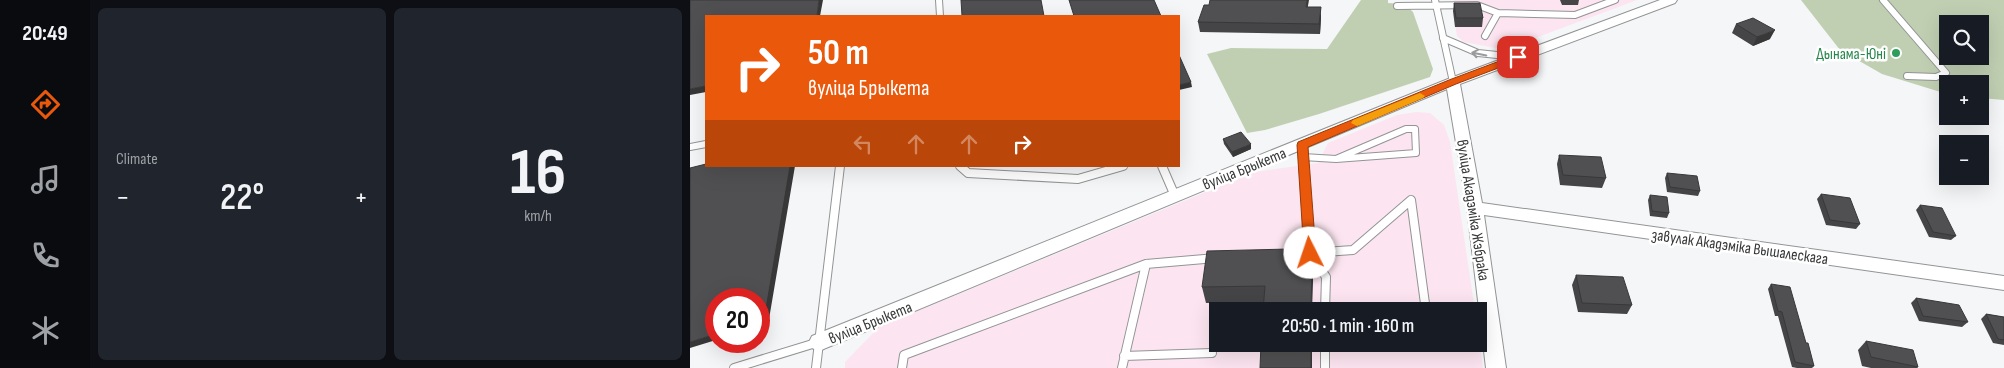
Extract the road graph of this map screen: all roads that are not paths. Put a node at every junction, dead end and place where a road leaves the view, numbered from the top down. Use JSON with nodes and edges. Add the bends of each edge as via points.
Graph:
{"nodes":[{"id":1,"x":939,"y":0,"type":"edge"},
{"id":2,"x":1615,"y":0,"type":"edge"},
{"id":3,"x":1672,"y":0,"type":"edge"},
{"id":4,"x":1883,"y":0,"type":"edge"},
{"id":5,"x":1477,"y":2,"type":"edge"},
{"id":6,"x":1435,"y":3,"type":"edge"},
{"id":7,"x":1397,"y":6,"type":"dead end"},
{"id":8,"x":1498,"y":13,"type":"junction"},
{"id":9,"x":940,"y":15,"type":"edge"},
{"id":10,"x":1485,"y":36,"type":"dead end"},
{"id":11,"x":1443,"y":38,"type":"junction"},
{"id":12,"x":1518,"y":57,"type":"junction"},
{"id":13,"x":1907,"y":76,"type":"dead end"},
{"id":14,"x":1452,"y":82,"type":"junction"},
{"id":15,"x":705,"y":144,"type":"edge"},
{"id":16,"x":690,"y":147,"type":"edge"},
{"id":17,"x":1303,"y":151,"type":"junction"},
{"id":18,"x":1335,"y":159,"type":"junction"},
{"id":19,"x":840,"y":167,"type":"edge"},
{"id":20,"x":961,"y":167,"type":"edge"},
{"id":21,"x":1120,"y":167,"type":"edge"},
{"id":22,"x":1162,"y":167,"type":"edge"},
{"id":23,"x":1175,"y":196,"type":"junction"},
{"id":24,"x":1475,"y":208,"type":"junction"},
{"id":25,"x":1310,"y":253,"type":"junction"},
{"id":26,"x":1272,"y":255,"type":"edge"},
{"id":27,"x":1224,"y":258,"type":"edge"},
{"id":28,"x":1146,"y":264,"type":"junction"},
{"id":29,"x":2004,"y":283,"type":"edge"},
{"id":30,"x":1325,"y":302,"type":"edge"},
{"id":31,"x":1425,"y":302,"type":"edge"},
{"id":32,"x":820,"y":342,"type":"junction"},
{"id":33,"x":1325,"y":352,"type":"edge"},
{"id":34,"x":1212,"y":353,"type":"dead end"},
{"id":35,"x":1124,"y":356,"type":"junction"},
{"id":36,"x":734,"y":368,"type":"edge"},
{"id":37,"x":816,"y":368,"type":"edge"},
{"id":38,"x":902,"y":368,"type":"edge"},
{"id":39,"x":1122,"y":368,"type":"edge"},
{"id":40,"x":1324,"y":368,"type":"edge"},
{"id":41,"x":1496,"y":368,"type":"edge"}],
"edges":[{"from":1,"to":9,"type":"lane"},
{"from":2,"to":8,"type":"lane","via":[[1575,15]]},
{"from":3,"to":12,"type":"street","name":"вуліца Брыкета"},
{"from":4,"to":13,"type":"lane","via":[[1946,73],[1936,78]]},
{"from":5,"to":6,"type":"lane"},
{"from":5,"to":8,"type":"lane"},
{"from":6,"to":7,"type":"lane"},
{"from":6,"to":11,"type":"lane"},
{"from":8,"to":10,"type":"lane"},
{"from":12,"to":11,"type":"lane","one_way":true,"via":[[1470,52]]},
{"from":11,"to":14,"type":"lane"},
{"from":12,"to":14,"type":"street","name":"вуліца Брыкета"},
{"from":14,"to":17,"type":"street","name":"вуліца Брыкета"},
{"from":14,"to":24,"type":"street","name":"вуліца Акадэміка Жэбрака"},
{"from":15,"to":16,"type":"lane"},
{"from":17,"to":18,"type":"lane"},
{"from":17,"to":23,"type":"street","name":"вуліца Брыкета"},
{"from":17,"to":25,"type":"lane"},
{"from":18,"to":18,"type":"lane","via":[[1356,160],[1416,153],[1415,129]]},
{"from":19,"to":32,"type":"lane"},
{"from":20,"to":21,"type":"lane","via":[[968,173],[1078,179]]},
{"from":22,"to":23,"type":"lane"},
{"from":23,"to":32,"type":"street","name":"вуліца Брыкета"},
{"from":24,"to":29,"type":"street","name":"завулак Акадэміка Вышалескага"},
{"from":24,"to":41,"type":"street","name":"вуліца Акадэміка Жэбрака"},
{"from":25,"to":26,"type":"lane"},
{"from":25,"to":30,"type":"lane","via":[[1326,277]]},
{"from":25,"to":31,"type":"lane","via":[[1354,250],[1411,200]]},
{"from":27,"to":28,"type":"lane"},
{"from":28,"to":35,"type":"lane"},
{"from":28,"to":38,"type":"lane","via":[[904,354]]},
{"from":32,"to":36,"type":"lane"},
{"from":32,"to":37,"type":"lane"},
{"from":33,"to":40,"type":"lane"},
{"from":34,"to":35,"type":"lane"},
{"from":35,"to":39,"type":"lane"}]}
